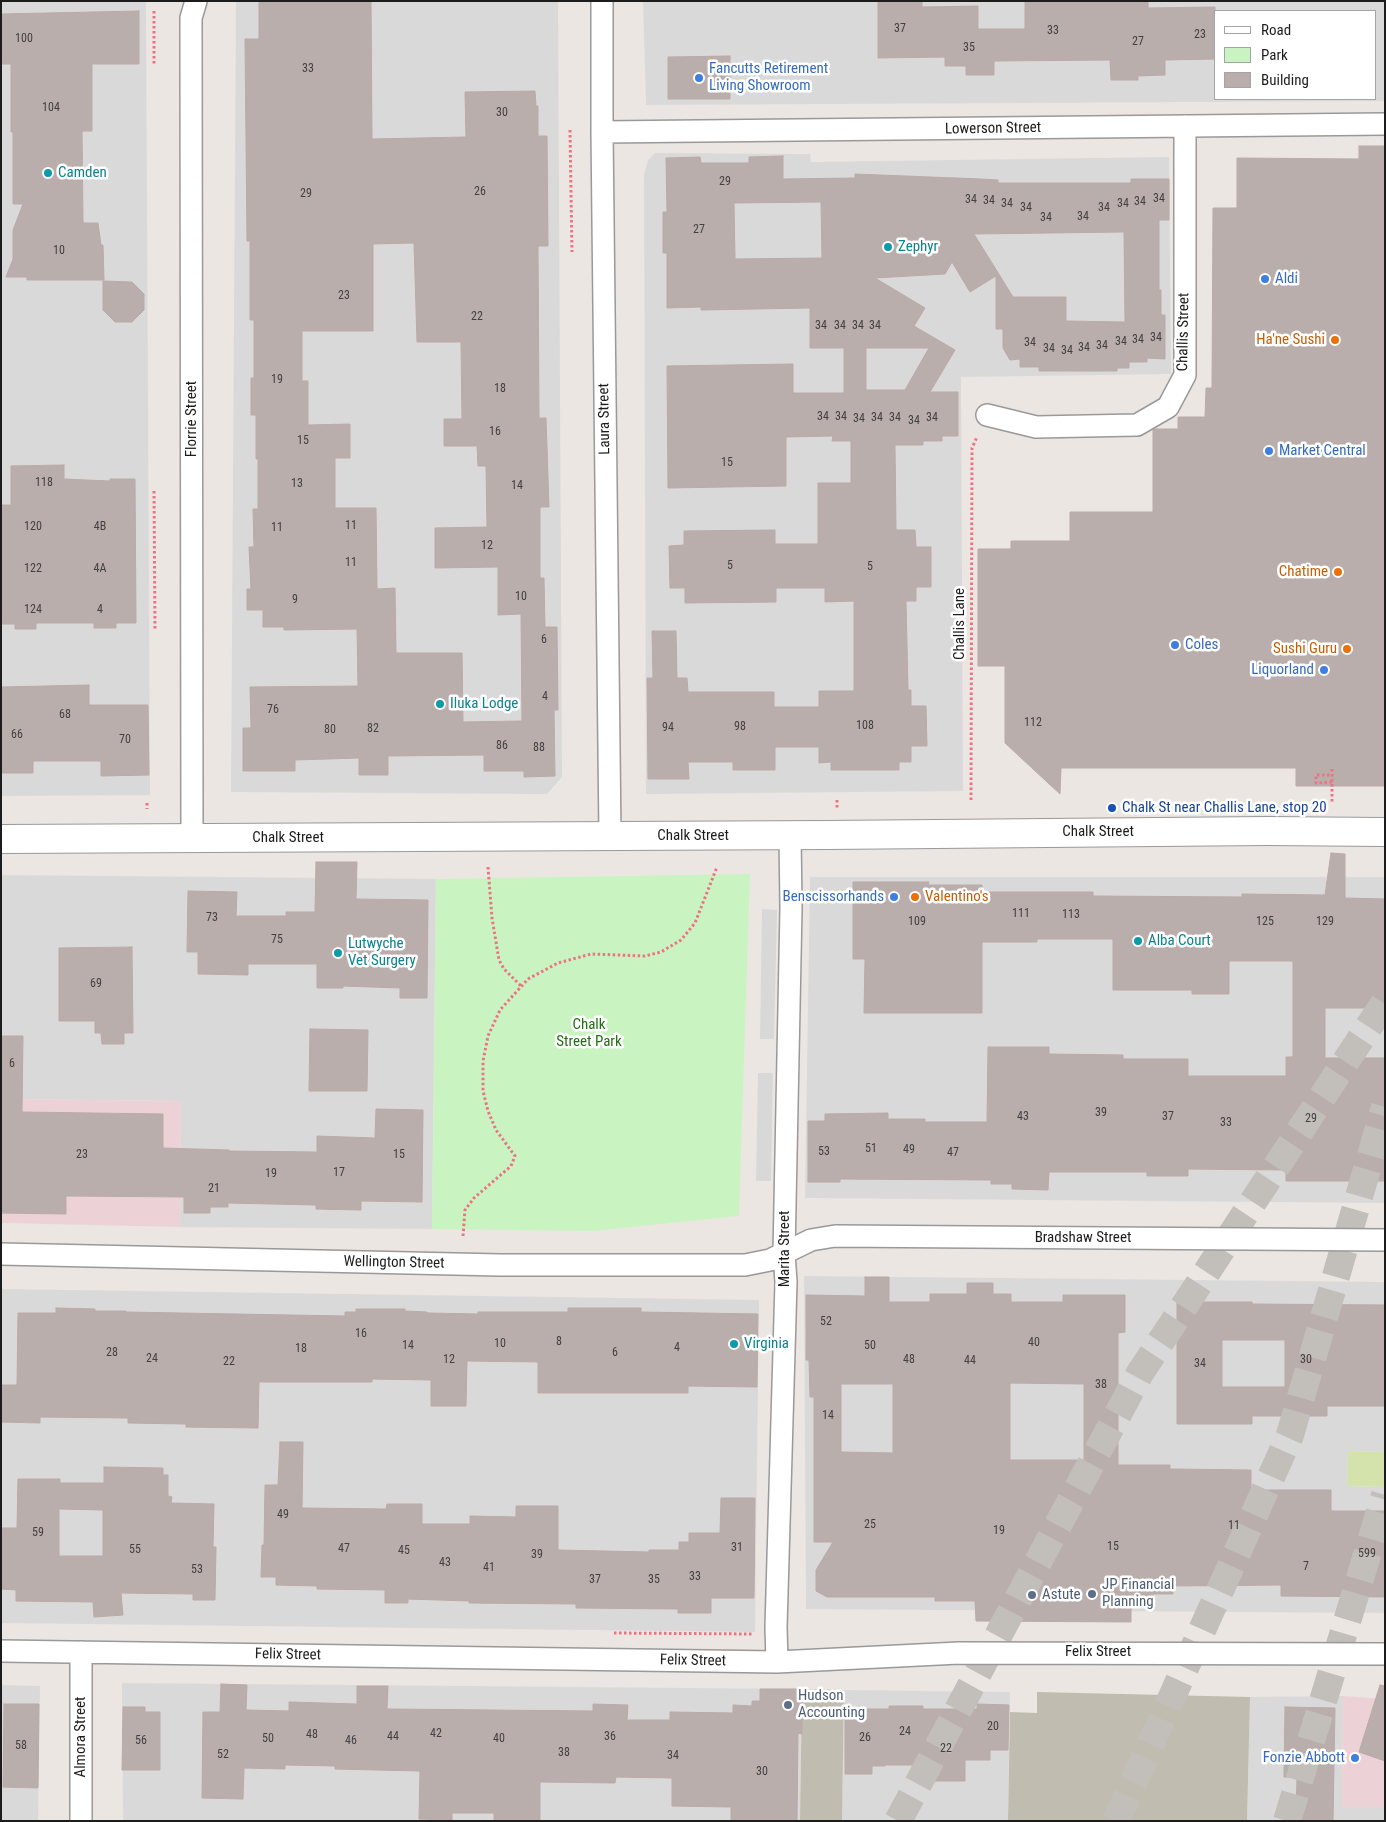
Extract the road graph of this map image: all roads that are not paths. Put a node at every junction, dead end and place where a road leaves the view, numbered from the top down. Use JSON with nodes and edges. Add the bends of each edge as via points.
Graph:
{"nodes":[{"id":1,"x":196,"y":1,"type":"edge"},
{"id":2,"x":602,"y":1,"type":"edge"},
{"id":3,"x":1385,"y":124,"type":"edge"},
{"id":4,"x":1185,"y":126,"type":"junction"},
{"id":5,"x":602,"y":132,"type":"junction"},
{"id":6,"x":987,"y":415,"type":"dead end"},
{"id":7,"x":1385,"y":832,"type":"edge"},
{"id":8,"x":790,"y":835,"type":"junction"},
{"id":9,"x":610,"y":836,"type":"junction"},
{"id":10,"x":192,"y":838,"type":"junction"},
{"id":11,"x":1,"y":839,"type":"edge"},
{"id":12,"x":1385,"y":1240,"type":"edge"},
{"id":13,"x":784,"y":1253,"type":"junction"},
{"id":14,"x":1,"y":1254,"type":"edge"},
{"id":15,"x":1,"y":1651,"type":"edge"},
{"id":16,"x":81,"y":1652,"type":"junction"},
{"id":17,"x":1385,"y":1654,"type":"edge"},
{"id":18,"x":777,"y":1662,"type":"junction"},
{"id":19,"x":81,"y":1821,"type":"edge"}],
"edges":[{"from":1,"to":10,"type":"street","name":"Florrie Street","via":[[191,18]]},
{"from":2,"to":5,"type":"street","name":"Laura Street"},
{"from":3,"to":4,"type":"street","name":"Lowerson Street"},
{"from":4,"to":5,"type":"street","name":"Lowerson Street"},
{"from":4,"to":6,"type":"street","name":"Challis Street","via":[[1185,375],[1168,407],[1137,426],[1036,427]]},
{"from":5,"to":9,"type":"street","name":"Laura Street"},
{"from":7,"to":8,"type":"street","name":"Chalk Street"},
{"from":8,"to":9,"type":"street","name":"Chalk Street"},
{"from":8,"to":13,"type":"street","name":"Marita Street"},
{"from":9,"to":10,"type":"street","name":"Chalk Street"},
{"from":10,"to":11,"type":"street","name":"Chalk Street"},
{"from":12,"to":13,"type":"street","name":"Bradshaw Street","via":[[835,1236],[811,1240]]},
{"from":13,"to":14,"type":"street","name":"Wellington Street","via":[[770,1260],[745,1265],[500,1265]]},
{"from":13,"to":18,"type":"street","name":"Marita Street"},
{"from":15,"to":16,"type":"street","name":"Felix Street"},
{"from":16,"to":18,"type":"street","name":"Felix Street"},
{"from":16,"to":19,"type":"street","name":"Almora Street"},
{"from":17,"to":18,"type":"street","name":"Felix Street","via":[[959,1652]]}]}
